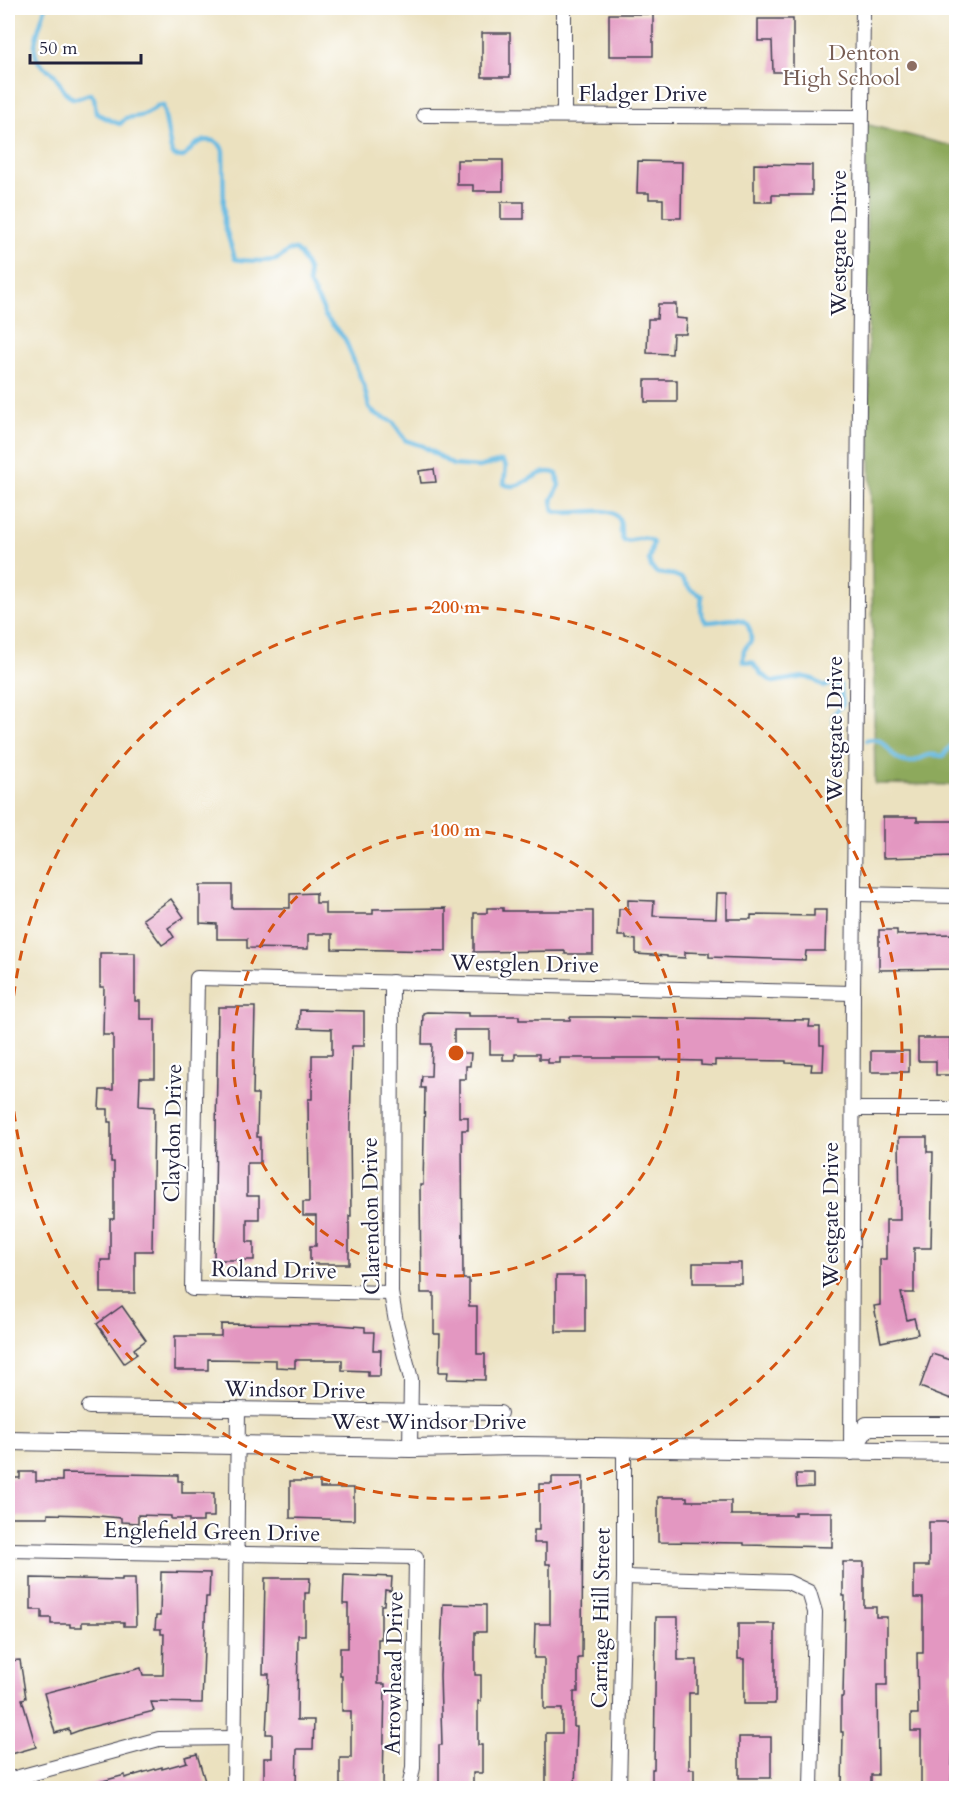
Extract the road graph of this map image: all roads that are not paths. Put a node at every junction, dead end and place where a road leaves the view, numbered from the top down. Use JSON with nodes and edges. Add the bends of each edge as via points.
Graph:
{"nodes":[{"id":1,"x":564,"y":8,"type":"edge"},
{"id":2,"x":863,"y":8,"type":"edge"},
{"id":3,"x":424,"y":115,"type":"dead end"},
{"id":4,"x":564,"y":115,"type":"junction"},
{"id":5,"x":861,"y":117,"type":"junction"},
{"id":6,"x":855,"y":894,"type":"junction"},
{"id":7,"x":957,"y":896,"type":"edge"},
{"id":8,"x":197,"y":978,"type":"joint"},
{"id":9,"x":392,"y":982,"type":"junction"},
{"id":10,"x":853,"y":993,"type":"junction"},
{"id":11,"x":853,"y":1109,"type":"junction"},
{"id":12,"x":957,"y":1109,"type":"edge"},
{"id":13,"x":192,"y":1289,"type":"joint"},
{"id":14,"x":391,"y":1293,"type":"junction"},
{"id":15,"x":89,"y":1407,"type":"dead end"},
{"id":16,"x":238,"y":1410,"type":"junction"},
{"id":17,"x":411,"y":1412,"type":"junction"},
{"id":18,"x":500,"y":1413,"type":"dead end"},
{"id":19,"x":957,"y":1426,"type":"edge"},
{"id":20,"x":8,"y":1441,"type":"edge"},
{"id":21,"x":238,"y":1445,"type":"junction"},
{"id":22,"x":410,"y":1448,"type":"junction"},
{"id":23,"x":624,"y":1448,"type":"junction"},
{"id":24,"x":851,"y":1451,"type":"junction"},
{"id":25,"x":957,"y":1452,"type":"edge"},
{"id":26,"x":8,"y":1550,"type":"edge"},
{"id":27,"x":237,"y":1553,"type":"junction"},
{"id":28,"x":416,"y":1557,"type":"joint"},
{"id":29,"x":624,"y":1577,"type":"junction"},
{"id":30,"x":234,"y":1738,"type":"junction"},
{"id":31,"x":8,"y":1779,"type":"edge"},
{"id":32,"x":234,"y":1788,"type":"edge"},
{"id":33,"x":409,"y":1788,"type":"edge"},
{"id":34,"x":619,"y":1788,"type":"edge"},
{"id":35,"x":811,"y":1788,"type":"edge"}],
"edges":[{"from":1,"to":4,"type":"street"},
{"from":2,"to":5,"type":"street","name":"Westgate Drive"},
{"from":3,"to":4,"type":"street","name":"Fladger Drive"},
{"from":4,"to":5,"type":"street","name":"Fladger Drive"},
{"from":5,"to":6,"type":"street","name":"Westgate Drive"},
{"from":6,"to":7,"type":"street"},
{"from":6,"to":10,"type":"street","name":"Westgate Drive"},
{"from":8,"to":9,"type":"street","name":"Westglen Drive"},
{"from":8,"to":13,"type":"street","name":"Claydon Drive"},
{"from":9,"to":10,"type":"street","name":"Westglen Drive"},
{"from":9,"to":14,"type":"street","name":"Clarendon Drive"},
{"from":10,"to":11,"type":"street","name":"Westgate Drive"},
{"from":11,"to":12,"type":"street"},
{"from":11,"to":24,"type":"street","name":"Westgate Drive"},
{"from":13,"to":14,"type":"street","name":"Roland Drive"},
{"from":14,"to":17,"type":"street","name":"Clarendon Drive","via":[[411,1378]]},
{"from":15,"to":16,"type":"street","name":"Windsor Drive"},
{"from":16,"to":17,"type":"street","name":"Windsor Drive"},
{"from":16,"to":21,"type":"street"},
{"from":17,"to":18,"type":"street","name":"Windsor Drive"},
{"from":17,"to":22,"type":"street","name":"Clarendon Drive"},
{"from":19,"to":24,"type":"street","via":[[867,1426]]},
{"from":20,"to":21,"type":"street","name":"West Windsor Drive"},
{"from":21,"to":22,"type":"street","name":"West Windsor Drive"},
{"from":21,"to":27,"type":"street"},
{"from":22,"to":23,"type":"street","name":"West Windsor Drive"},
{"from":23,"to":24,"type":"street","name":"West Windsor Drive"},
{"from":23,"to":29,"type":"street","name":"Carriage Hill Street"},
{"from":24,"to":25,"type":"street","name":"West Windsor Drive"},
{"from":26,"to":27,"type":"street","name":"Englefield Green Drive"},
{"from":27,"to":28,"type":"street","name":"Englefield Green Drive"},
{"from":27,"to":30,"type":"street"},
{"from":28,"to":33,"type":"street","name":"Arrowhead Drive","via":[[413,1768]]},
{"from":29,"to":34,"type":"street","name":"Carriage Hill Street"},
{"from":29,"to":35,"type":"street","via":[[788,1582],[809,1592],[815,1612]]},
{"from":30,"to":31,"type":"street","via":[[159,1739]]},
{"from":30,"to":32,"type":"street"}]}
